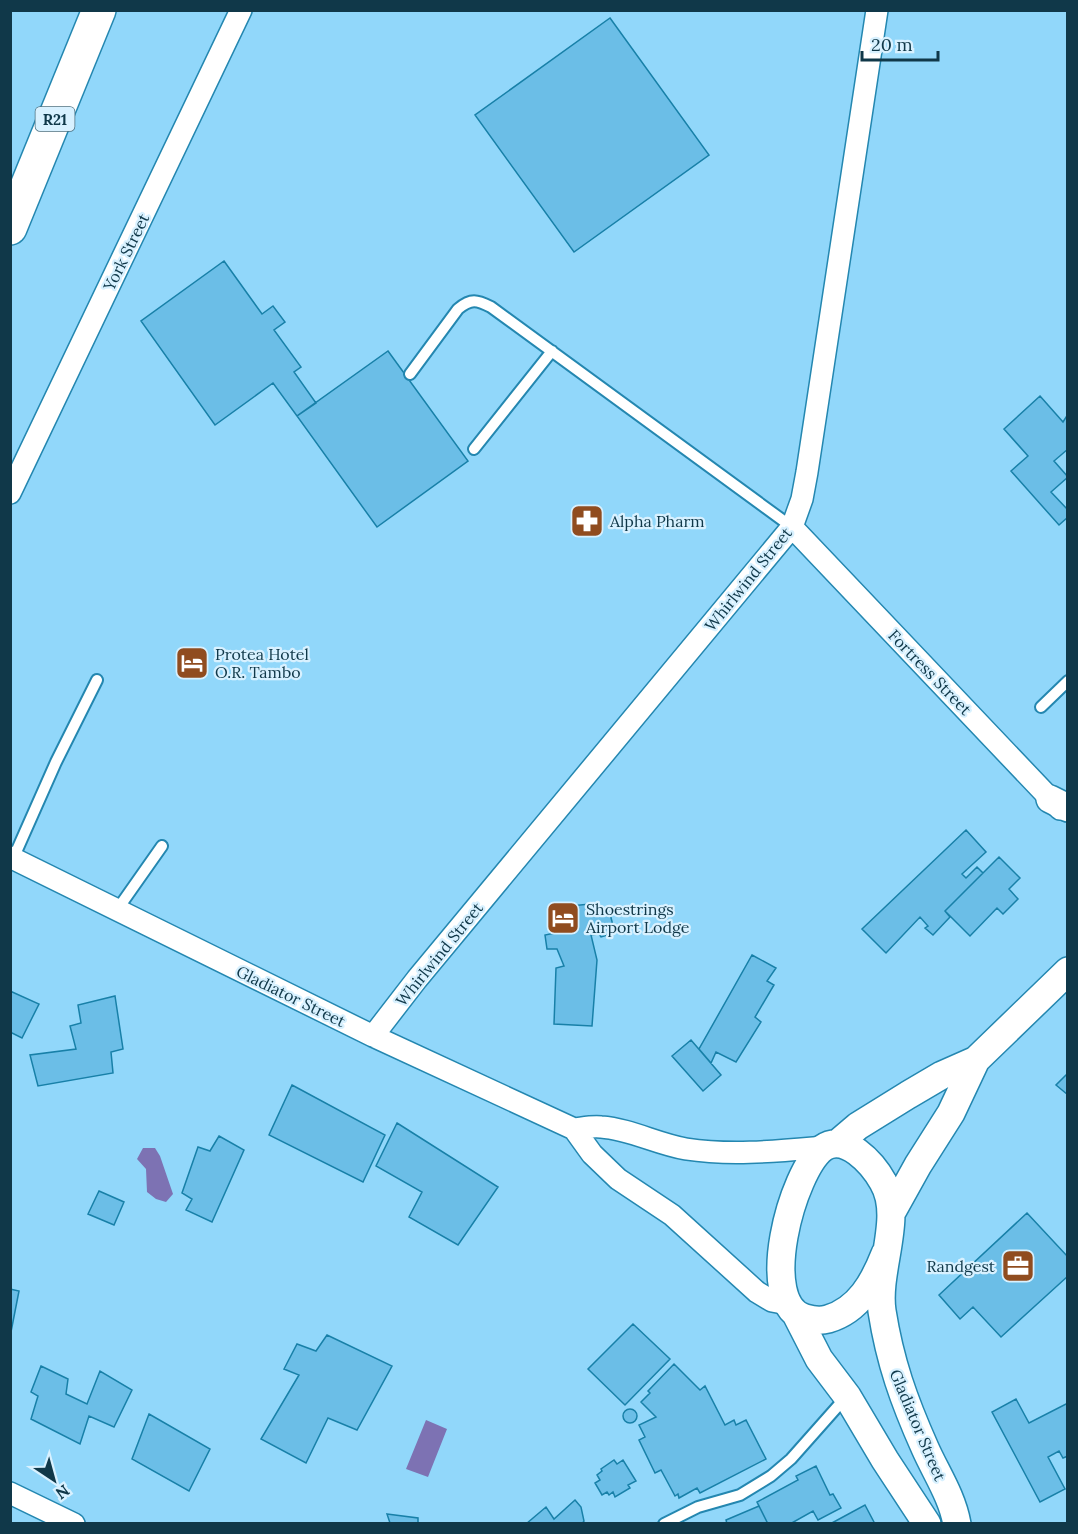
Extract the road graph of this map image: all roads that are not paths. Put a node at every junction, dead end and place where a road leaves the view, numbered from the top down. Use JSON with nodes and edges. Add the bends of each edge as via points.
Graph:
{"nodes":[{"id":1,"x":99,"y":10,"type":"edge"},
{"id":2,"x":241,"y":10,"type":"edge"},
{"id":3,"x":877,"y":10,"type":"edge"},
{"id":4,"x":10,"y":228,"type":"edge"},
{"id":5,"x":552,"y":351,"type":"junction"},
{"id":6,"x":410,"y":374,"type":"dead end"},
{"id":7,"x":474,"y":449,"type":"dead end"},
{"id":8,"x":10,"y":493,"type":"edge"},
{"id":9,"x":792,"y":527,"type":"junction"},
{"id":10,"x":97,"y":680,"type":"dead end"},
{"id":11,"x":1068,"y":681,"type":"edge"},
{"id":12,"x":1041,"y":707,"type":"dead end"},
{"id":13,"x":1062,"y":808,"type":"edge"},
{"id":14,"x":162,"y":846,"type":"dead end"},
{"id":15,"x":12,"y":858,"type":"edge"},
{"id":16,"x":117,"y":910,"type":"junction"},
{"id":17,"x":1068,"y":971,"type":"edge"},
{"id":18,"x":373,"y":1036,"type":"junction"},
{"id":19,"x":976,"y":1060,"type":"junction"},
{"id":20,"x":574,"y":1130,"type":"junction"},
{"id":21,"x":831,"y":1145,"type":"junction"},
{"id":22,"x":892,"y":1210,"type":"junction"},
{"id":23,"x":885,"y":1254,"type":"junction"},
{"id":24,"x":793,"y":1310,"type":"junction"},
{"id":25,"x":847,"y":1396,"type":"junction"},
{"id":26,"x":10,"y":1493,"type":"edge"},
{"id":27,"x":74,"y":1524,"type":"edge"},
{"id":28,"x":664,"y":1524,"type":"edge"},
{"id":29,"x":927,"y":1524,"type":"edge"},
{"id":30,"x":957,"y":1524,"type":"edge"}],
"edges":[{"from":1,"to":4,"type":"highway","number":"R21"},
{"from":2,"to":8,"type":"street","name":"York Street"},
{"from":3,"to":9,"type":"street","name":"Whirlwind Street","via":[[807,472]]},
{"from":5,"to":6,"type":"lane","via":[[491,307],[476,300],[467,301]]},
{"from":5,"to":7,"type":"lane"},
{"from":5,"to":9,"type":"lane"},
{"from":9,"to":13,"type":"street","name":"Fortress Street"},
{"from":9,"to":18,"type":"street","name":"Whirlwind Street"},
{"from":10,"to":15,"type":"lane"},
{"from":11,"to":12,"type":"lane"},
{"from":14,"to":16,"type":"lane"},
{"from":15,"to":16,"type":"street","name":"Gladiator Street"},
{"from":16,"to":18,"type":"street","name":"Gladiator Street"},
{"from":17,"to":19,"type":"street"},
{"from":18,"to":20,"type":"street","name":"Gladiator Street"},
{"from":19,"to":21,"type":"street","via":[[916,1090]]},
{"from":19,"to":22,"type":"street","via":[[951,1113]]},
{"from":20,"to":21,"type":"street","via":[[599,1126],[684,1149],[722,1153]]},
{"from":20,"to":24,"type":"street","name":"Gladiator Street","via":[[618,1179],[672,1215],[750,1287]]},
{"from":21,"to":22,"type":"street","via":[[851,1147],[876,1172]]},
{"from":21,"to":24,"type":"street","via":[[810,1162],[791,1209],[781,1274],[783,1292]]},
{"from":22,"to":23,"type":"street"},
{"from":23,"to":24,"type":"street","via":[[866,1293],[852,1306],[826,1320],[812,1320]]},
{"from":23,"to":30,"type":"street","name":"Gladiator Street","via":[[882,1307],[896,1378]]},
{"from":24,"to":25,"type":"street","via":[[819,1359]]},
{"from":25,"to":28,"type":"lane","via":[[771,1476],[740,1495],[698,1507]]},
{"from":25,"to":29,"type":"street"},
{"from":26,"to":27,"type":"street"}]}
